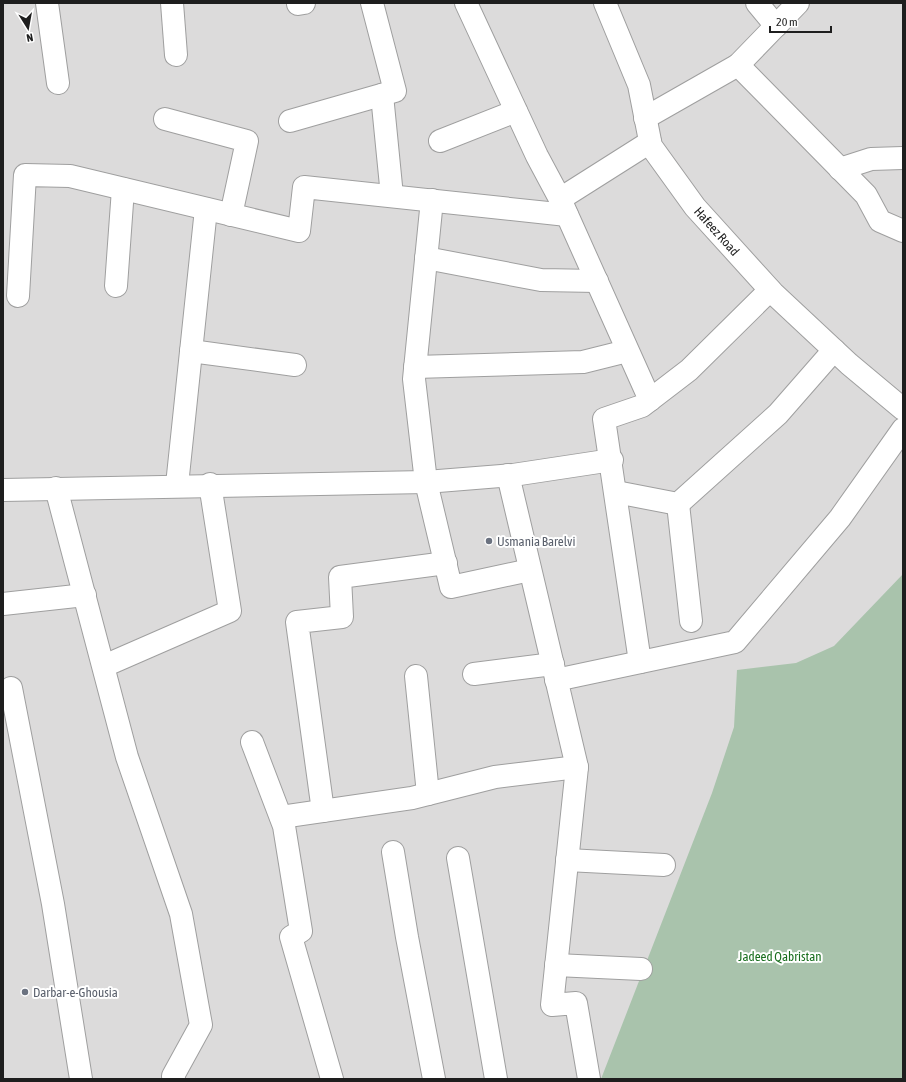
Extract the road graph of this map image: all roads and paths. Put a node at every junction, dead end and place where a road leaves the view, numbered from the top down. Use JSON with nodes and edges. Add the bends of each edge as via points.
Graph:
{"nodes":[{"id":1,"x":47,"y":3,"type":"edge"},
{"id":2,"x":172,"y":3,"type":"edge"},
{"id":3,"x":372,"y":3,"type":"edge"},
{"id":4,"x":466,"y":3,"type":"edge"},
{"id":5,"x":605,"y":3,"type":"edge"},
{"id":6,"x":757,"y":3,"type":"edge"},
{"id":7,"x":798,"y":3,"type":"edge"},
{"id":8,"x":776,"y":26,"type":"junction"},
{"id":9,"x":176,"y":55,"type":"dead end"},
{"id":10,"x":738,"y":65,"type":"junction"},
{"id":11,"x":58,"y":83,"type":"dead end"},
{"id":12,"x":382,"y":95,"type":"junction"},
{"id":13,"x":516,"y":111,"type":"junction"},
{"id":14,"x":645,"y":118,"type":"junction"},
{"id":15,"x":165,"y":119,"type":"dead end"},
{"id":16,"x":290,"y":121,"type":"dead end"},
{"id":17,"x":440,"y":141,"type":"dead end"},
{"id":18,"x":650,"y":142,"type":"junction"},
{"id":19,"x":903,"y":158,"type":"edge"},
{"id":20,"x":840,"y":169,"type":"junction"},
{"id":21,"x":124,"y":188,"type":"junction"},
{"id":22,"x":392,"y":196,"type":"junction"},
{"id":23,"x":432,"y":200,"type":"junction"},
{"id":24,"x":564,"y":207,"type":"junction"},
{"id":25,"x":206,"y":209,"type":"junction"},
{"id":26,"x":230,"y":215,"type":"junction"},
{"id":27,"x":903,"y":231,"type":"edge"},
{"id":28,"x":426,"y":258,"type":"junction"},
{"id":29,"x":597,"y":281,"type":"junction"},
{"id":30,"x":116,"y":286,"type":"dead end"},
{"id":31,"x":770,"y":290,"type":"junction"},
{"id":32,"x":18,"y":296,"type":"dead end"},
{"id":33,"x":834,"y":350,"type":"junction"},
{"id":34,"x":627,"y":351,"type":"junction"},
{"id":35,"x":191,"y":352,"type":"junction"},
{"id":36,"x":295,"y":365,"type":"dead end"},
{"id":37,"x":415,"y":367,"type":"junction"},
{"id":38,"x":650,"y":400,"type":"junction"},
{"id":39,"x":903,"y":409,"type":"edge"},
{"id":40,"x":903,"y":429,"type":"edge"},
{"id":41,"x":612,"y":460,"type":"junction"},
{"id":42,"x":508,"y":475,"type":"junction"},
{"id":43,"x":426,"y":482,"type":"junction"},
{"id":44,"x":210,"y":484,"type":"junction"},
{"id":45,"x":177,"y":485,"type":"junction"},
{"id":46,"x":56,"y":488,"type":"junction"},
{"id":47,"x":3,"y":490,"type":"edge"},
{"id":48,"x":616,"y":492,"type":"junction"},
{"id":49,"x":678,"y":504,"type":"junction"},
{"id":50,"x":446,"y":563,"type":"junction"},
{"id":51,"x":530,"y":570,"type":"junction"},
{"id":52,"x":85,"y":595,"type":"junction"},
{"id":53,"x":3,"y":604,"type":"edge"},
{"id":54,"x":691,"y":621,"type":"dead end"},
{"id":55,"x":640,"y":662,"type":"junction"},
{"id":56,"x":104,"y":666,"type":"junction"},
{"id":57,"x":554,"y":672,"type":"junction"},
{"id":58,"x":474,"y":674,"type":"dead end"},
{"id":59,"x":416,"y":676,"type":"dead end"},
{"id":60,"x":12,"y":688,"type":"dead end"},
{"id":61,"x":10,"y":723,"type":"edge"},
{"id":62,"x":252,"y":742,"type":"dead end"},
{"id":63,"x":577,"y":767,"type":"junction"},
{"id":64,"x":428,"y":794,"type":"junction"},
{"id":65,"x":323,"y":811,"type":"junction"},
{"id":66,"x":281,"y":817,"type":"junction"},
{"id":67,"x":393,"y":852,"type":"dead end"},
{"id":68,"x":458,"y":858,"type":"dead end"},
{"id":69,"x":567,"y":860,"type":"junction"},
{"id":70,"x":664,"y":865,"type":"dead end"},
{"id":71,"x":556,"y":965,"type":"junction"},
{"id":72,"x":641,"y":969,"type":"dead end"},
{"id":73,"x":81,"y":1079,"type":"edge"},
{"id":74,"x":174,"y":1079,"type":"edge"},
{"id":75,"x":332,"y":1079,"type":"edge"},
{"id":76,"x":434,"y":1079,"type":"edge"},
{"id":77,"x":496,"y":1079,"type":"edge"},
{"id":78,"x":589,"y":1079,"type":"edge"}],
"edges":[{"from":1,"to":11,"type":"street"},
{"from":2,"to":9,"type":"street"},
{"from":3,"to":12,"type":"street","via":[[395,92]]},
{"from":4,"to":13,"type":"street"},
{"from":5,"to":14,"type":"street","name":"Hafeez Road","via":[[639,85]]},
{"from":6,"to":8,"type":"street"},
{"from":7,"to":8,"type":"street"},
{"from":8,"to":10,"type":"street"},
{"from":10,"to":14,"type":"street"},
{"from":10,"to":20,"type":"street"},
{"from":12,"to":16,"type":"street"},
{"from":12,"to":22,"type":"street"},
{"from":13,"to":17,"type":"street"},
{"from":13,"to":24,"type":"street"},
{"from":14,"to":18,"type":"street","name":"Hafeez Road"},
{"from":15,"to":26,"type":"street","via":[[247,141]]},
{"from":18,"to":24,"type":"street"},
{"from":18,"to":31,"type":"street","name":"Hafeez Road","via":[[694,207]]},
{"from":19,"to":20,"type":"street","via":[[872,159]]},
{"from":20,"to":27,"type":"street","via":[[866,196],[880,221]]},
{"from":21,"to":25,"type":"street"},
{"from":21,"to":30,"type":"street"},
{"from":21,"to":32,"type":"street","via":[[70,176],[25,175]]},
{"from":22,"to":23,"type":"street"},
{"from":22,"to":26,"type":"street","via":[[304,186],[299,231]]},
{"from":23,"to":24,"type":"street"},
{"from":23,"to":28,"type":"street"},
{"from":24,"to":29,"type":"street"},
{"from":25,"to":26,"type":"street"},
{"from":25,"to":35,"type":"street"},
{"from":28,"to":29,"type":"street","via":[[541,280]]},
{"from":28,"to":37,"type":"street"},
{"from":29,"to":34,"type":"street"},
{"from":31,"to":33,"type":"street","name":"Hafeez Road"},
{"from":31,"to":38,"type":"street","via":[[689,370]]},
{"from":33,"to":39,"type":"street","name":"Hafeez Road"},
{"from":33,"to":49,"type":"street","via":[[778,414]]},
{"from":34,"to":37,"type":"street","via":[[583,362]]},
{"from":34,"to":38,"type":"street"},
{"from":35,"to":36,"type":"street"},
{"from":35,"to":45,"type":"street"},
{"from":37,"to":43,"type":"street","via":[[414,379]]},
{"from":38,"to":41,"type":"street","via":[[642,406],[604,418]]},
{"from":40,"to":55,"type":"street","via":[[840,518],[735,642]]},
{"from":41,"to":42,"type":"street"},
{"from":41,"to":48,"type":"street"},
{"from":42,"to":43,"type":"street"},
{"from":42,"to":51,"type":"street"},
{"from":43,"to":44,"type":"street"},
{"from":43,"to":50,"type":"street"},
{"from":44,"to":45,"type":"street"},
{"from":44,"to":56,"type":"street","via":[[230,611]]},
{"from":45,"to":46,"type":"street"},
{"from":46,"to":47,"type":"street"},
{"from":46,"to":52,"type":"street"},
{"from":48,"to":49,"type":"street"},
{"from":48,"to":55,"type":"street"},
{"from":49,"to":54,"type":"street"},
{"from":50,"to":51,"type":"street","via":[[451,587]]},
{"from":50,"to":65,"type":"street","via":[[340,577],[342,617],[297,622]]},
{"from":51,"to":57,"type":"street"},
{"from":52,"to":53,"type":"street"},
{"from":52,"to":56,"type":"street"},
{"from":55,"to":57,"type":"street"},
{"from":56,"to":74,"type":"street","via":[[128,758],[181,914],[201,1025],[173,1076]]},
{"from":57,"to":58,"type":"street"},
{"from":57,"to":63,"type":"street"},
{"from":59,"to":64,"type":"street"},
{"from":60,"to":61,"type":"street"},
{"from":61,"to":73,"type":"street","via":[[53,904]]},
{"from":62,"to":66,"type":"street"},
{"from":63,"to":64,"type":"street","via":[[495,777]]},
{"from":63,"to":69,"type":"street"},
{"from":64,"to":65,"type":"street"},
{"from":65,"to":66,"type":"street"},
{"from":66,"to":75,"type":"street","via":[[301,931],[291,937]]},
{"from":67,"to":76,"type":"street"},
{"from":68,"to":77,"type":"street"},
{"from":69,"to":70,"type":"street"},
{"from":69,"to":71,"type":"street"},
{"from":71,"to":72,"type":"street"},
{"from":71,"to":78,"type":"street","via":[[552,1005],[576,1003]]}]}
